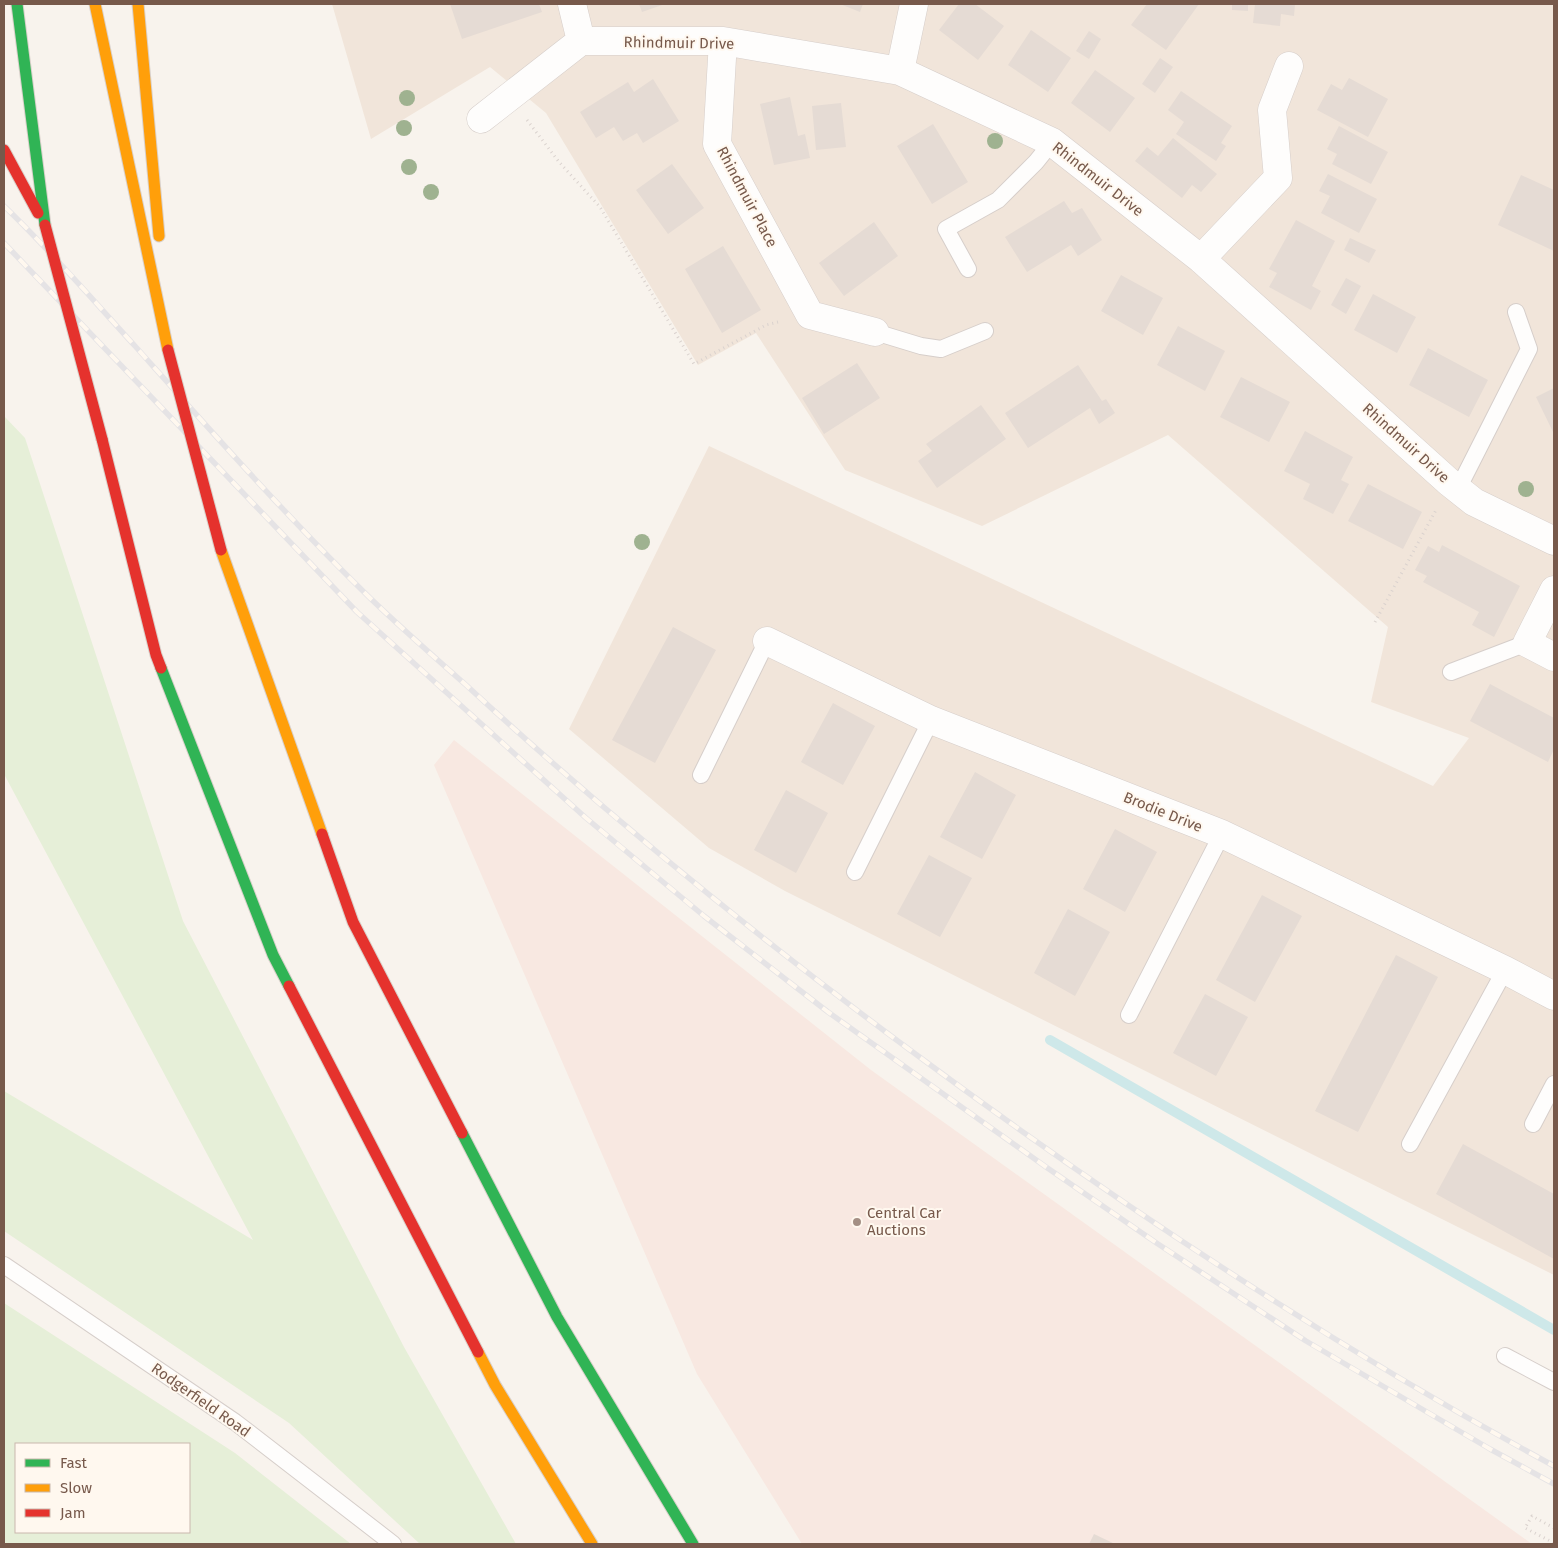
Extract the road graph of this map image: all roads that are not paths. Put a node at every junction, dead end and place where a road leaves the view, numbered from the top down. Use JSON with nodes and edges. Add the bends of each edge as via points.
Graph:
{"nodes":[{"id":1,"x":17,"y":4,"type":"edge"},
{"id":2,"x":95,"y":4,"type":"edge"},
{"id":3,"x":138,"y":4,"type":"edge"},
{"id":4,"x":572,"y":4,"type":"edge"},
{"id":5,"x":914,"y":4,"type":"edge"},
{"id":6,"x":581,"y":41,"type":"junction"},
{"id":7,"x":722,"y":41,"type":"junction"},
{"id":8,"x":1289,"y":66,"type":"dead end"},
{"id":9,"x":900,"y":71,"type":"junction"},
{"id":10,"x":481,"y":119,"type":"dead end"},
{"id":11,"x":1052,"y":142,"type":"junction"},
{"id":12,"x":4,"y":150,"type":"edge"},
{"id":13,"x":45,"y":225,"type":"junction"},
{"id":14,"x":1201,"y":259,"type":"junction"},
{"id":15,"x":968,"y":269,"type":"dead end"},
{"id":16,"x":1516,"y":312,"type":"dead end"},
{"id":17,"x":986,"y":331,"type":"dead end"},
{"id":18,"x":875,"y":332,"type":"joint"},
{"id":19,"x":168,"y":350,"type":"junction"},
{"id":20,"x":1454,"y":486,"type":"junction"},
{"id":21,"x":1554,"y":541,"type":"edge"},
{"id":22,"x":1554,"y":590,"type":"edge"},
{"id":23,"x":766,"y":641,"type":"joint"},
{"id":24,"x":1527,"y":643,"type":"junction"},
{"id":25,"x":1554,"y":658,"type":"edge"},
{"id":26,"x":1451,"y":672,"type":"dead end"},
{"id":27,"x":931,"y":720,"type":"junction"},
{"id":28,"x":701,"y":775,"type":"dead end"},
{"id":29,"x":1222,"y":834,"type":"junction"},
{"id":30,"x":854,"y":872,"type":"dead end"},
{"id":31,"x":1505,"y":970,"type":"junction"},
{"id":32,"x":1554,"y":996,"type":"edge"},
{"id":33,"x":1129,"y":1015,"type":"dead end"},
{"id":34,"x":1554,"y":1084,"type":"edge"},
{"id":35,"x":1533,"y":1124,"type":"dead end"},
{"id":36,"x":1410,"y":1144,"type":"dead end"},
{"id":37,"x":4,"y":1265,"type":"edge"},
{"id":38,"x":1505,"y":1356,"type":"dead end"},
{"id":39,"x":1554,"y":1382,"type":"edge"},
{"id":40,"x":392,"y":1544,"type":"edge"},
{"id":41,"x":592,"y":1544,"type":"edge"},
{"id":42,"x":693,"y":1544,"type":"edge"}],
"edges":[{"from":1,"to":13,"type":"highway"},
{"from":2,"to":19,"type":"highway"},
{"from":3,"to":19,"type":"highway"},
{"from":4,"to":6,"type":"street"},
{"from":5,"to":9,"type":"street"},
{"from":6,"to":7,"type":"street","name":"Rhindmuir Drive"},
{"from":6,"to":10,"type":"street"},
{"from":7,"to":9,"type":"street","name":"Rhindmuir Drive"},
{"from":7,"to":18,"type":"street","name":"Rhindmuir Place","via":[[717,144],[810,314]]},
{"from":8,"to":14,"type":"street","via":[[1272,110],[1278,178]]},
{"from":9,"to":11,"type":"street","name":"Rhindmuir Drive"},
{"from":11,"to":14,"type":"street","name":"Rhindmuir Drive"},
{"from":11,"to":15,"type":"lane","via":[[998,200],[946,229]]},
{"from":12,"to":13,"type":"highway"},
{"from":13,"to":41,"type":"highway","bridge":true,"via":[[156,655],[273,955],[495,1386]]},
{"from":14,"to":20,"type":"street","name":"Rhindmuir Drive"},
{"from":16,"to":20,"type":"lane","via":[[1529,349]]},
{"from":17,"to":18,"type":"lane","via":[[941,349]]},
{"from":19,"to":42,"type":"highway","bridge":true,"via":[[221,550],[353,922],[557,1317]]},
{"from":20,"to":21,"type":"street","name":"Rhindmuir Drive","via":[[1474,502]]},
{"from":22,"to":24,"type":"street"},
{"from":23,"to":27,"type":"street","name":"Brodie Drive"},
{"from":23,"to":28,"type":"lane"},
{"from":24,"to":25,"type":"street"},
{"from":24,"to":26,"type":"lane"},
{"from":27,"to":29,"type":"street","name":"Brodie Drive"},
{"from":27,"to":30,"type":"lane"},
{"from":29,"to":31,"type":"street","name":"Brodie Drive"},
{"from":29,"to":33,"type":"lane"},
{"from":31,"to":32,"type":"street","name":"Brodie Drive"},
{"from":31,"to":36,"type":"lane"},
{"from":34,"to":35,"type":"lane"},
{"from":37,"to":40,"type":"lane","name":"Rodgerfield Road","via":[[235,1422]]},
{"from":38,"to":39,"type":"lane"}]}
